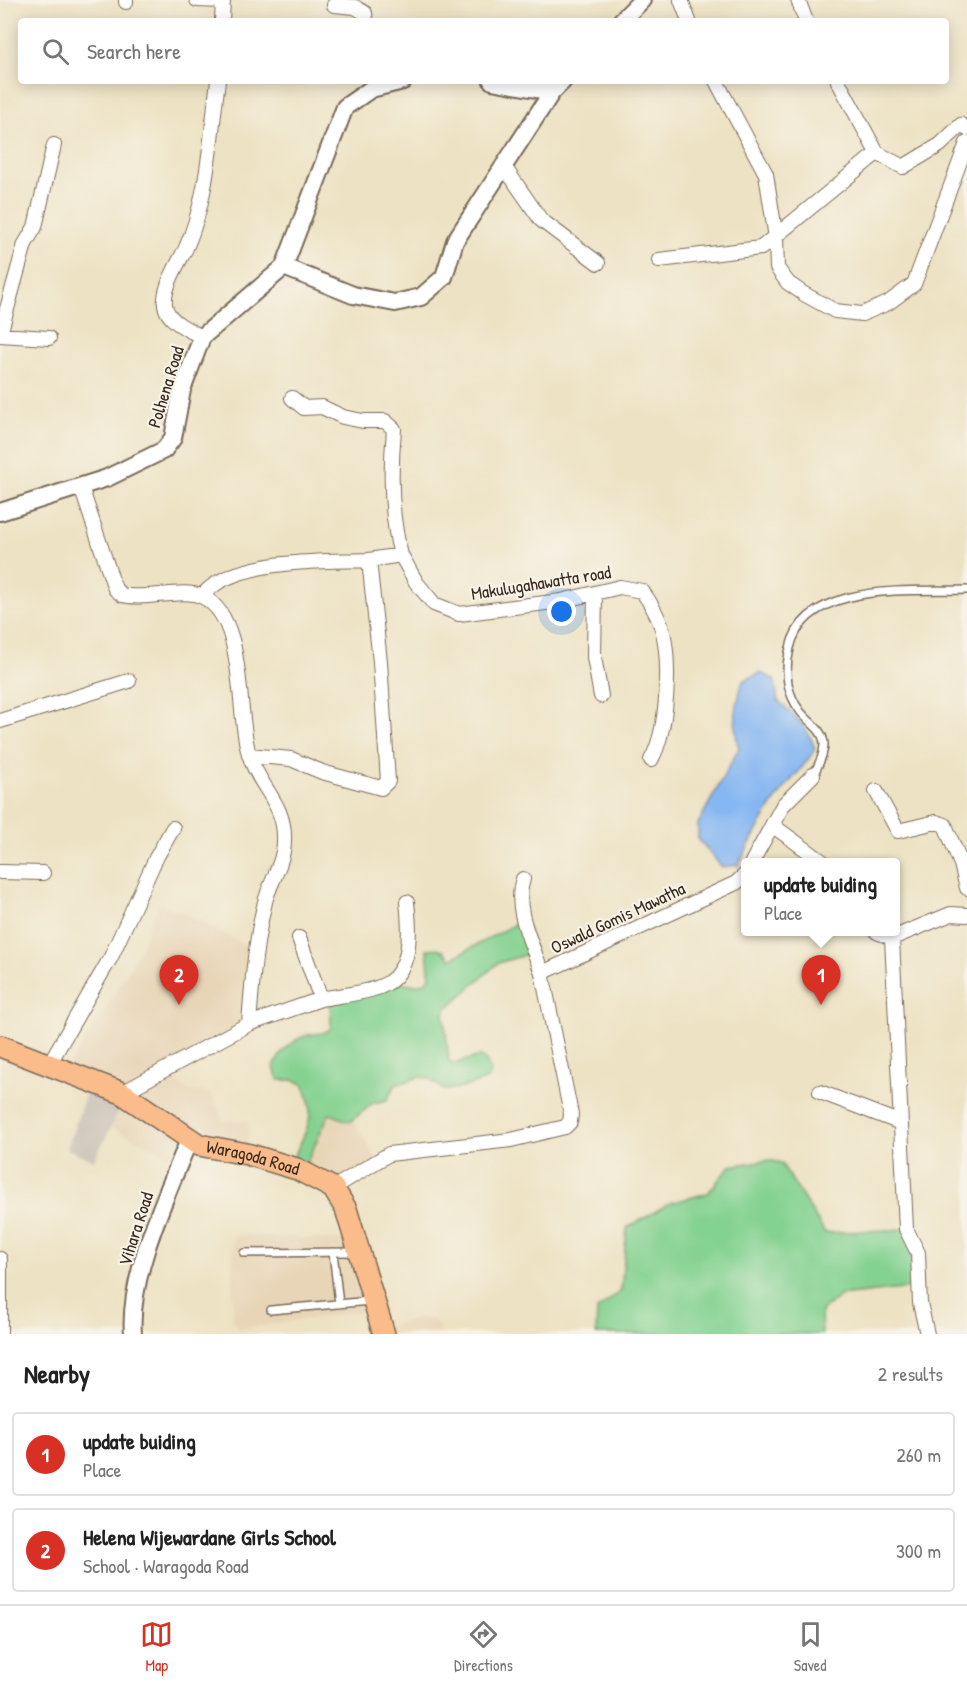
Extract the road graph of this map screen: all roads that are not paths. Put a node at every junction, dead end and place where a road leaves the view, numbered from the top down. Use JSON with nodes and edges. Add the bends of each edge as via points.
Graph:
{"nodes":[{"id":1,"x":197,"y":0,"type":"edge"},
{"id":2,"x":223,"y":0,"type":"edge"},
{"id":3,"x":642,"y":0,"type":"edge"},
{"id":4,"x":681,"y":0,"type":"edge"},
{"id":5,"x":798,"y":0,"type":"edge"},
{"id":6,"x":334,"y":5,"type":"dead end"},
{"id":7,"x":222,"y":18,"type":"edge"},
{"id":8,"x":365,"y":18,"type":"edge"},
{"id":9,"x":624,"y":18,"type":"edge"},
{"id":10,"x":688,"y":18,"type":"edge"},
{"id":11,"x":805,"y":18,"type":"edge"},
{"id":12,"x":218,"y":84,"type":"edge"},
{"id":13,"x":524,"y":84,"type":"edge"},
{"id":14,"x":718,"y":84,"type":"edge"},
{"id":15,"x":840,"y":84,"type":"edge"},
{"id":16,"x":371,"y":85,"type":"edge"},
{"id":17,"x":557,"y":87,"type":"edge"},
{"id":18,"x":967,"y":129,"type":"edge"},
{"id":19,"x":967,"y":143,"type":"edge"},
{"id":20,"x":54,"y":145,"type":"dead end"},
{"id":21,"x":877,"y":153,"type":"junction"},
{"id":22,"x":503,"y":165,"type":"junction"},
{"id":23,"x":776,"y":238,"type":"junction"},
{"id":24,"x":659,"y":260,"type":"dead end"},
{"id":25,"x":598,"y":263,"type":"dead end"},
{"id":26,"x":284,"y":267,"type":"junction"},
{"id":27,"x":0,"y":334,"type":"edge"},
{"id":28,"x":202,"y":337,"type":"junction"},
{"id":29,"x":49,"y":338,"type":"dead end"},
{"id":30,"x":292,"y":398,"type":"dead end"},
{"id":31,"x":81,"y":487,"type":"junction"},
{"id":32,"x":0,"y":512,"type":"edge"},
{"id":33,"x":401,"y":555,"type":"junction"},
{"id":34,"x":369,"y":560,"type":"junction"},
{"id":35,"x":967,"y":590,"type":"edge"},
{"id":36,"x":594,"y":593,"type":"junction"},
{"id":37,"x":202,"y":596,"type":"junction"},
{"id":38,"x":129,"y":681,"type":"dead end"},
{"id":39,"x":601,"y":696,"type":"dead end"},
{"id":40,"x":0,"y":721,"type":"edge"},
{"id":41,"x":249,"y":755,"type":"junction"},
{"id":42,"x":651,"y":760,"type":"dead end"},
{"id":43,"x":813,"y":775,"type":"joint"},
{"id":44,"x":876,"y":790,"type":"dead end"},
{"id":45,"x":772,"y":825,"type":"junction"},
{"id":46,"x":173,"y":828,"type":"dead end"},
{"id":47,"x":754,"y":858,"type":"edge"},
{"id":48,"x":817,"y":858,"type":"edge"},
{"id":49,"x":0,"y":872,"type":"edge"},
{"id":50,"x":43,"y":873,"type":"dead end"},
{"id":51,"x":523,"y":879,"type":"dead end"},
{"id":52,"x":741,"y":881,"type":"edge"},
{"id":53,"x":967,"y":888,"type":"edge"},
{"id":54,"x":407,"y":902,"type":"dead end"},
{"id":55,"x":965,"y":913,"type":"edge"},
{"id":56,"x":900,"y":934,"type":"edge"},
{"id":57,"x":887,"y":936,"type":"edge"},
{"id":58,"x":897,"y":936,"type":"edge"},
{"id":59,"x":299,"y":938,"type":"dead end"},
{"id":60,"x":892,"y":938,"type":"junction"},
{"id":61,"x":542,"y":973,"type":"junction"},
{"id":62,"x":321,"y":999,"type":"junction"},
{"id":63,"x":249,"y":1024,"type":"junction"},
{"id":64,"x":0,"y":1046,"type":"edge"},
{"id":65,"x":48,"y":1066,"type":"junction"},
{"id":66,"x":820,"y":1092,"type":"dead end"},
{"id":67,"x":122,"y":1093,"type":"junction"},
{"id":68,"x":901,"y":1123,"type":"junction"},
{"id":69,"x":189,"y":1140,"type":"junction"},
{"id":70,"x":333,"y":1188,"type":"junction"},
{"id":71,"x":244,"y":1252,"type":"dead end"},
{"id":72,"x":333,"y":1252,"type":"junction"},
{"id":73,"x":359,"y":1252,"type":"junction"},
{"id":74,"x":0,"y":1259,"type":"edge"},
{"id":75,"x":374,"y":1301,"type":"junction"},
{"id":76,"x":339,"y":1304,"type":"junction"},
{"id":77,"x":271,"y":1310,"type":"dead end"},
{"id":78,"x":0,"y":1319,"type":"edge"},
{"id":79,"x":0,"y":1334,"type":"edge"},
{"id":80,"x":133,"y":1334,"type":"edge"},
{"id":81,"x":384,"y":1334,"type":"edge"},
{"id":82,"x":927,"y":1334,"type":"edge"}],
"edges":[{"from":1,"to":2,"type":"street"},
{"from":2,"to":7,"type":"street"},
{"from":3,"to":9,"type":"street"},
{"from":4,"to":10,"type":"street"},
{"from":5,"to":11,"type":"street"},
{"from":6,"to":8,"type":"street","via":[[355,7]]},
{"from":12,"to":28,"type":"street","via":[[205,188],[196,225],[168,287],[165,303],[177,322]]},
{"from":13,"to":17,"type":"street"},
{"from":14,"to":23,"type":"street","via":[[766,174]]},
{"from":15,"to":21,"type":"street"},
{"from":16,"to":26,"type":"street","name":"Polhena Road","via":[[345,107]]},
{"from":17,"to":22,"type":"street"},
{"from":18,"to":21,"type":"street","via":[[961,125],[940,145],[903,167]]},
{"from":19,"to":23,"type":"street","via":[[914,284],[888,303],[862,314],[835,311],[804,294],[788,283],[777,268]]},
{"from":20,"to":27,"type":"street","via":[[35,227],[25,244]]},
{"from":21,"to":23,"type":"street"},
{"from":22,"to":25,"type":"street","via":[[541,220]]},
{"from":22,"to":26,"type":"street","via":[[455,241],[444,277],[421,297],[394,303],[353,295]]},
{"from":23,"to":24,"type":"street","via":[[761,249]]},
{"from":26,"to":28,"type":"street","name":"Polhena Road"},
{"from":27,"to":29,"type":"street"},
{"from":28,"to":31,"type":"street","name":"Polhena Road","via":[[182,390],[173,438],[164,450]]},
{"from":30,"to":33,"type":"street","name":"Makulugahawatta road","via":[[304,408],[322,407],[353,419],[385,421],[394,429],[391,479]]},
{"from":31,"to":32,"type":"street","name":"Polhena Road"},
{"from":31,"to":37,"type":"street","via":[[115,589],[122,595]]},
{"from":33,"to":34,"type":"street"},
{"from":33,"to":36,"type":"street","name":"Makulugahawatta road","via":[[434,604],[459,614]]},
{"from":34,"to":37,"type":"street","via":[[261,568],[228,576],[210,585]]},
{"from":34,"to":41,"type":"street","via":[[388,781],[381,788],[291,759]]},
{"from":35,"to":43,"type":"lane","via":[[849,597],[809,614],[799,626],[787,661],[787,683],[793,700],[818,728],[823,742],[825,755]]},
{"from":36,"to":39,"type":"street","via":[[594,657]]},
{"from":36,"to":42,"type":"street","name":"Makulugahawatta road","via":[[620,587],[642,591],[655,609],[662,631],[667,691],[661,737]]},
{"from":37,"to":41,"type":"street","via":[[218,607],[234,649]]},
{"from":38,"to":40,"type":"street"},
{"from":41,"to":63,"type":"street","via":[[278,806],[285,844],[265,901]]},
{"from":43,"to":45,"type":"street","via":[[783,805]]},
{"from":44,"to":53,"type":"street","via":[[898,831],[936,822],[945,825]]},
{"from":45,"to":47,"type":"street"},
{"from":45,"to":48,"type":"street"},
{"from":46,"to":65,"type":"street","via":[[111,957]]},
{"from":49,"to":50,"type":"street"},
{"from":51,"to":61,"type":"street","via":[[519,906]]},
{"from":52,"to":61,"type":"street","name":"Oswald Gomis Mawatha"},
{"from":54,"to":62,"type":"street","via":[[411,934],[405,959],[394,977],[382,986]]},
{"from":55,"to":56,"type":"street","via":[[942,916]]},
{"from":57,"to":60,"type":"street"},
{"from":58,"to":60,"type":"street"},
{"from":59,"to":62,"type":"street"},
{"from":60,"to":68,"type":"street"},
{"from":61,"to":70,"type":"street","name":"Oswald Gomis Mawatha","via":[[571,1114],[566,1127],[511,1140],[388,1154]]},
{"from":62,"to":63,"type":"street"},
{"from":63,"to":67,"type":"street"},
{"from":64,"to":65,"type":"main road","name":"Waragoda Road"},
{"from":65,"to":67,"type":"main road","name":"Waragoda Road"},
{"from":66,"to":68,"type":"street"},
{"from":67,"to":69,"type":"main road","name":"Waragoda Road"},
{"from":68,"to":82,"type":"street","via":[[906,1229],[918,1253],[920,1303]]},
{"from":69,"to":70,"type":"main road","name":"Waragoda Road","via":[[297,1169]]},
{"from":69,"to":80,"type":"street","name":"Vihara Road","via":[[157,1220],[141,1275]]},
{"from":70,"to":73,"type":"main road","via":[[346,1209]]},
{"from":71,"to":72,"type":"lane"},
{"from":72,"to":73,"type":"lane"},
{"from":72,"to":76,"type":"lane"},
{"from":73,"to":75,"type":"main road"},
{"from":74,"to":78,"type":"street"},
{"from":75,"to":76,"type":"lane"},
{"from":75,"to":81,"type":"main road"},
{"from":76,"to":77,"type":"lane"},
{"from":78,"to":79,"type":"street"}]}
